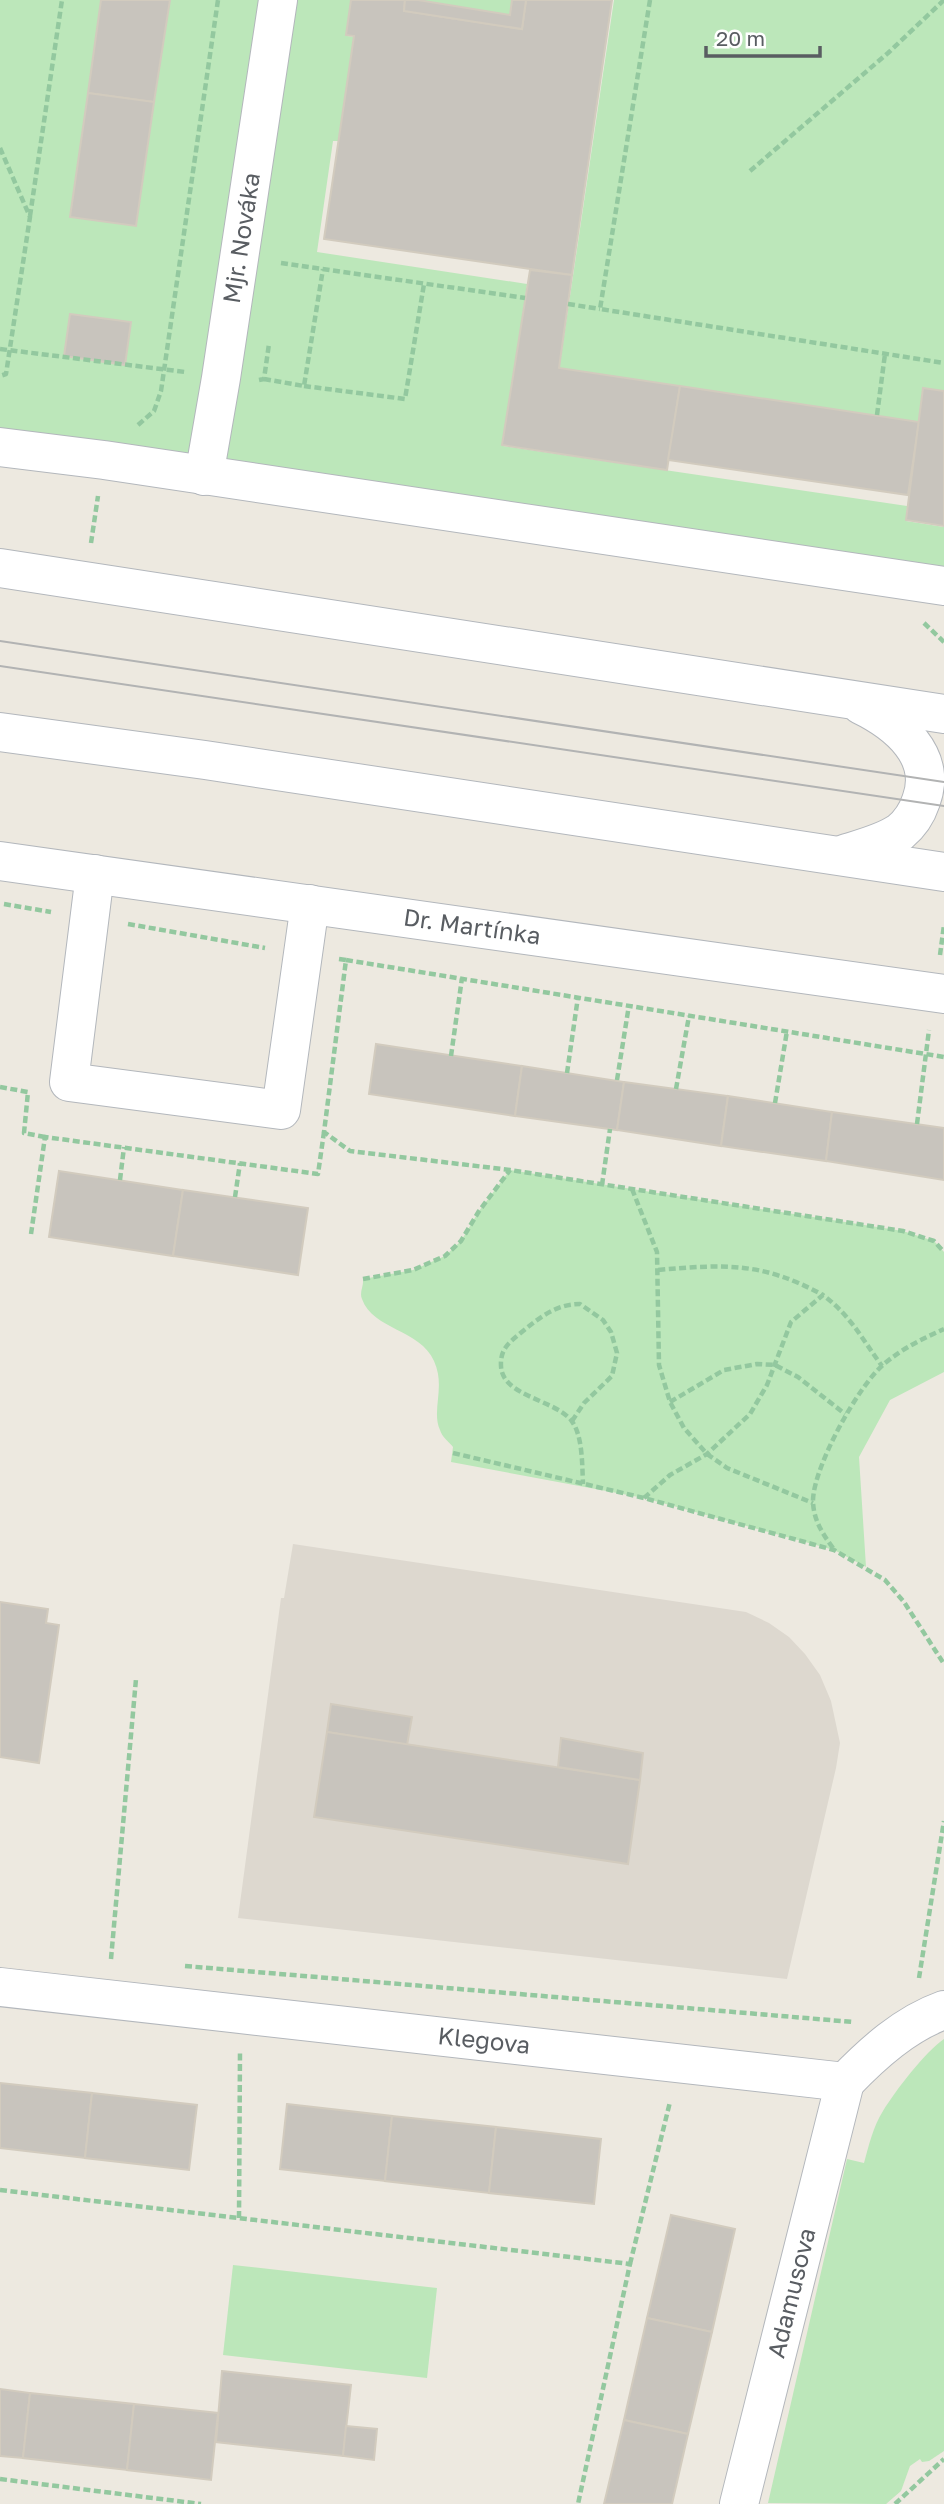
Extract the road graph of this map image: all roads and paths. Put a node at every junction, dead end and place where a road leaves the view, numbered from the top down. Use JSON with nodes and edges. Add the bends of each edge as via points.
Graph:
{"nodes":[{"id":1,"x":62,"y":0,"type":"edge"},
{"id":2,"x":218,"y":0,"type":"edge"},
{"id":3,"x":278,"y":0,"type":"edge"},
{"id":4,"x":650,"y":0,"type":"edge"},
{"id":5,"x":944,"y":0,"type":"edge"},
{"id":6,"x":0,"y":148,"type":"edge"},
{"id":7,"x":750,"y":171,"type":"dead end"},
{"id":8,"x":30,"y":217,"type":"junction"},
{"id":9,"x":281,"y":263,"type":"dead end"},
{"id":10,"x":323,"y":269,"type":"junction"},
{"id":11,"x":424,"y":284,"type":"junction"},
{"id":12,"x":525,"y":298,"type":"dead end"},
{"id":13,"x":568,"y":304,"type":"dead end"},
{"id":14,"x":600,"y":309,"type":"junction"},
{"id":15,"x":885,"y":354,"type":"junction"},
{"id":16,"x":944,"y":363,"type":"edge"},
{"id":17,"x":0,"y":376,"type":"edge"},
{"id":18,"x":264,"y":379,"type":"dead end"},
{"id":19,"x":304,"y":386,"type":"junction"},
{"id":20,"x":877,"y":415,"type":"dead end"},
{"id":21,"x":0,"y":447,"type":"edge"},
{"id":22,"x":104,"y":460,"type":"junction"},
{"id":23,"x":204,"y":476,"type":"junction"},
{"id":24,"x":90,"y":544,"type":"dead end"},
{"id":25,"x":0,"y":568,"type":"edge"},
{"id":26,"x":944,"y":586,"type":"edge"},
{"id":27,"x":915,"y":614,"type":"dead end"},
{"id":28,"x":944,"y":642,"type":"edge"},
{"id":29,"x":847,"y":699,"type":"junction"},
{"id":30,"x":944,"y":714,"type":"edge"},
{"id":31,"x":0,"y":732,"type":"edge"},
{"id":32,"x":839,"y":855,"type":"junction"},
{"id":33,"x":0,"y":860,"type":"edge"},
{"id":34,"x":944,"y":872,"type":"edge"},
{"id":35,"x":95,"y":874,"type":"junction"},
{"id":36,"x":0,"y":903,"type":"edge"},
{"id":37,"x":310,"y":904,"type":"junction"},
{"id":38,"x":90,"y":918,"type":"junction"},
{"id":39,"x":302,"y":954,"type":"junction"},
{"id":40,"x":346,"y":960,"type":"junction"},
{"id":41,"x":462,"y":978,"type":"junction"},
{"id":42,"x":939,"y":993,"type":"edge"},
{"id":43,"x":578,"y":997,"type":"junction"},
{"id":44,"x":629,"y":1006,"type":"junction"},
{"id":45,"x":690,"y":1016,"type":"junction"},
{"id":46,"x":787,"y":1031,"type":"junction"},
{"id":47,"x":925,"y":1054,"type":"junction"},
{"id":48,"x":451,"y":1056,"type":"dead end"},
{"id":49,"x":944,"y":1057,"type":"edge"},
{"id":50,"x":567,"y":1073,"type":"dead end"},
{"id":51,"x":617,"y":1080,"type":"dead end"},
{"id":52,"x":0,"y":1087,"type":"edge"},
{"id":53,"x":676,"y":1089,"type":"dead end"},
{"id":54,"x":775,"y":1103,"type":"dead end"},
{"id":55,"x":917,"y":1124,"type":"dead end"},
{"id":56,"x":610,"y":1129,"type":"dead end"},
{"id":57,"x":324,"y":1132,"type":"junction"},
{"id":58,"x":46,"y":1137,"type":"junction"},
{"id":59,"x":124,"y":1147,"type":"junction"},
{"id":60,"x":240,"y":1163,"type":"junction"},
{"id":61,"x":510,"y":1170,"type":"junction"},
{"id":62,"x":120,"y":1180,"type":"dead end"},
{"id":63,"x":602,"y":1185,"type":"junction"},
{"id":64,"x":632,"y":1189,"type":"junction"},
{"id":65,"x":235,"y":1198,"type":"dead end"},
{"id":66,"x":31,"y":1234,"type":"dead end"},
{"id":67,"x":944,"y":1252,"type":"edge"},
{"id":68,"x":659,"y":1270,"type":"junction"},
{"id":69,"x":363,"y":1279,"type":"dead end"},
{"id":70,"x":823,"y":1295,"type":"junction"},
{"id":71,"x":944,"y":1329,"type":"edge"},
{"id":72,"x":775,"y":1365,"type":"junction"},
{"id":73,"x":882,"y":1366,"type":"junction"},
{"id":74,"x":670,"y":1402,"type":"junction"},
{"id":75,"x":845,"y":1413,"type":"junction"},
{"id":76,"x":572,"y":1422,"type":"junction"},
{"id":77,"x":453,"y":1453,"type":"dead end"},
{"id":78,"x":707,"y":1454,"type":"junction"},
{"id":79,"x":583,"y":1484,"type":"junction"},
{"id":80,"x":643,"y":1498,"type":"junction"},
{"id":81,"x":813,"y":1503,"type":"junction"},
{"id":82,"x":834,"y":1550,"type":"junction"},
{"id":83,"x":944,"y":1664,"type":"edge"},
{"id":84,"x":136,"y":1679,"type":"dead end"},
{"id":85,"x":944,"y":1823,"type":"edge"},
{"id":86,"x":124,"y":1961,"type":"dead end"},
{"id":87,"x":180,"y":1965,"type":"dead end"},
{"id":88,"x":0,"y":1987,"type":"edge"},
{"id":89,"x":928,"y":2018,"type":"edge"},
{"id":90,"x":240,"y":2037,"type":"dead end"},
{"id":91,"x":845,"y":2082,"type":"junction"},
{"id":92,"x":671,"y":2098,"type":"dead end"},
{"id":93,"x":0,"y":2190,"type":"edge"},
{"id":94,"x":239,"y":2218,"type":"junction"},
{"id":95,"x":631,"y":2264,"type":"junction"},
{"id":96,"x":944,"y":2459,"type":"edge"},
{"id":97,"x":0,"y":2479,"type":"edge"},
{"id":98,"x":201,"y":2504,"type":"edge"},
{"id":99,"x":578,"y":2504,"type":"edge"},
{"id":100,"x":738,"y":2504,"type":"edge"},
{"id":101,"x":895,"y":2504,"type":"edge"}],
"edges":[{"from":1,"to":8,"type":"path"},
{"from":2,"to":22,"type":"path","via":[[161,391],[154,411]]},
{"from":3,"to":23,"type":"street","name":"Mjr. Nováka"},
{"from":4,"to":14,"type":"path"},
{"from":5,"to":7,"type":"path"},
{"from":6,"to":8,"type":"path"},
{"from":8,"to":17,"type":"path","via":[[6,373]]},
{"from":9,"to":10,"type":"path"},
{"from":10,"to":11,"type":"path"},
{"from":10,"to":19,"type":"path"},
{"from":11,"to":12,"type":"path"},
{"from":11,"to":19,"type":"path","via":[[405,399]]},
{"from":13,"to":14,"type":"path"},
{"from":14,"to":15,"type":"path"},
{"from":15,"to":16,"type":"path"},
{"from":15,"to":20,"type":"path"},
{"from":18,"to":19,"type":"path"},
{"from":21,"to":22,"type":"street"},
{"from":22,"to":23,"type":"street"},
{"from":22,"to":24,"type":"path"},
{"from":23,"to":26,"type":"street"},
{"from":25,"to":29,"type":"street"},
{"from":27,"to":28,"type":"path"},
{"from":29,"to":30,"type":"street"},
{"from":29,"to":32,"type":"street","via":[[880,715],[909,740],[923,763],[924,787],[918,811],[903,829]]},
{"from":31,"to":32,"type":"street"},
{"from":32,"to":34,"type":"street"},
{"from":33,"to":35,"type":"street","name":"Dr. Martínka"},
{"from":35,"to":37,"type":"street","name":"Dr. Martínka"},
{"from":35,"to":38,"type":"street"},
{"from":36,"to":38,"type":"path"},
{"from":37,"to":39,"type":"street"},
{"from":37,"to":42,"type":"street","name":"Dr. Martínka"},
{"from":38,"to":39,"type":"path"},
{"from":38,"to":39,"type":"street","via":[[69,1082],[281,1110]]},
{"from":39,"to":40,"type":"path"},
{"from":40,"to":41,"type":"path"},
{"from":40,"to":57,"type":"path"},
{"from":41,"to":43,"type":"path"},
{"from":41,"to":48,"type":"path"},
{"from":42,"to":47,"type":"path"},
{"from":43,"to":44,"type":"path"},
{"from":43,"to":50,"type":"path"},
{"from":44,"to":45,"type":"path"},
{"from":44,"to":51,"type":"path"},
{"from":45,"to":46,"type":"path"},
{"from":45,"to":53,"type":"path"},
{"from":46,"to":47,"type":"path"},
{"from":46,"to":54,"type":"path"},
{"from":47,"to":49,"type":"path"},
{"from":47,"to":55,"type":"path"},
{"from":52,"to":58,"type":"path","via":[[28,1092],[24,1133]]},
{"from":56,"to":63,"type":"path"},
{"from":57,"to":60,"type":"path","via":[[318,1174]]},
{"from":57,"to":61,"type":"path","via":[[350,1151]]},
{"from":58,"to":59,"type":"path"},
{"from":58,"to":66,"type":"path"},
{"from":59,"to":60,"type":"path"},
{"from":59,"to":62,"type":"path"},
{"from":60,"to":65,"type":"path"},
{"from":61,"to":63,"type":"path"},
{"from":61,"to":69,"type":"path","via":[[461,1241],[445,1256],[413,1270]]},
{"from":63,"to":64,"type":"path"},
{"from":64,"to":67,"type":"path","via":[[903,1231],[934,1241]]},
{"from":64,"to":68,"type":"path","via":[[651,1233]]},
{"from":68,"to":70,"type":"path","via":[[732,1265],[785,1277]]},
{"from":68,"to":74,"type":"path","via":[[659,1365]]},
{"from":70,"to":72,"type":"path","via":[[794,1317]]},
{"from":70,"to":73,"type":"path","via":[[858,1328]]},
{"from":71,"to":73,"type":"path","via":[[910,1344]]},
{"from":72,"to":74,"type":"path","via":[[724,1370]]},
{"from":72,"to":75,"type":"path"},
{"from":72,"to":78,"type":"path","via":[[750,1414]]},
{"from":73,"to":75,"type":"path"},
{"from":74,"to":78,"type":"path","via":[[684,1428]]},
{"from":75,"to":81,"type":"path","via":[[816,1481]]},
{"from":76,"to":76,"type":"path","via":[[514,1388],[500,1363],[503,1349],[535,1321],[562,1306],[580,1304],[603,1320],[617,1353],[612,1376]]},
{"from":76,"to":79,"type":"path"},
{"from":77,"to":79,"type":"path"},
{"from":78,"to":80,"type":"path","via":[[670,1475]]},
{"from":78,"to":81,"type":"path","via":[[727,1468]]},
{"from":79,"to":80,"type":"path"},
{"from":80,"to":82,"type":"path"},
{"from":81,"to":82,"type":"path","via":[[819,1528]]},
{"from":82,"to":83,"type":"path","via":[[885,1580]]},
{"from":84,"to":86,"type":"path","via":[[111,1959]]},
{"from":85,"to":89,"type":"path"},
{"from":87,"to":89,"type":"path"},
{"from":88,"to":91,"type":"street","name":"Klegova"},
{"from":89,"to":91,"type":"street","via":[[888,2042]]},
{"from":90,"to":94,"type":"path"},
{"from":91,"to":100,"type":"street","name":"Adamusova"},
{"from":92,"to":95,"type":"path"},
{"from":93,"to":94,"type":"path"},
{"from":94,"to":95,"type":"path"},
{"from":95,"to":99,"type":"path"},
{"from":96,"to":101,"type":"path"},
{"from":97,"to":98,"type":"path"}]}
